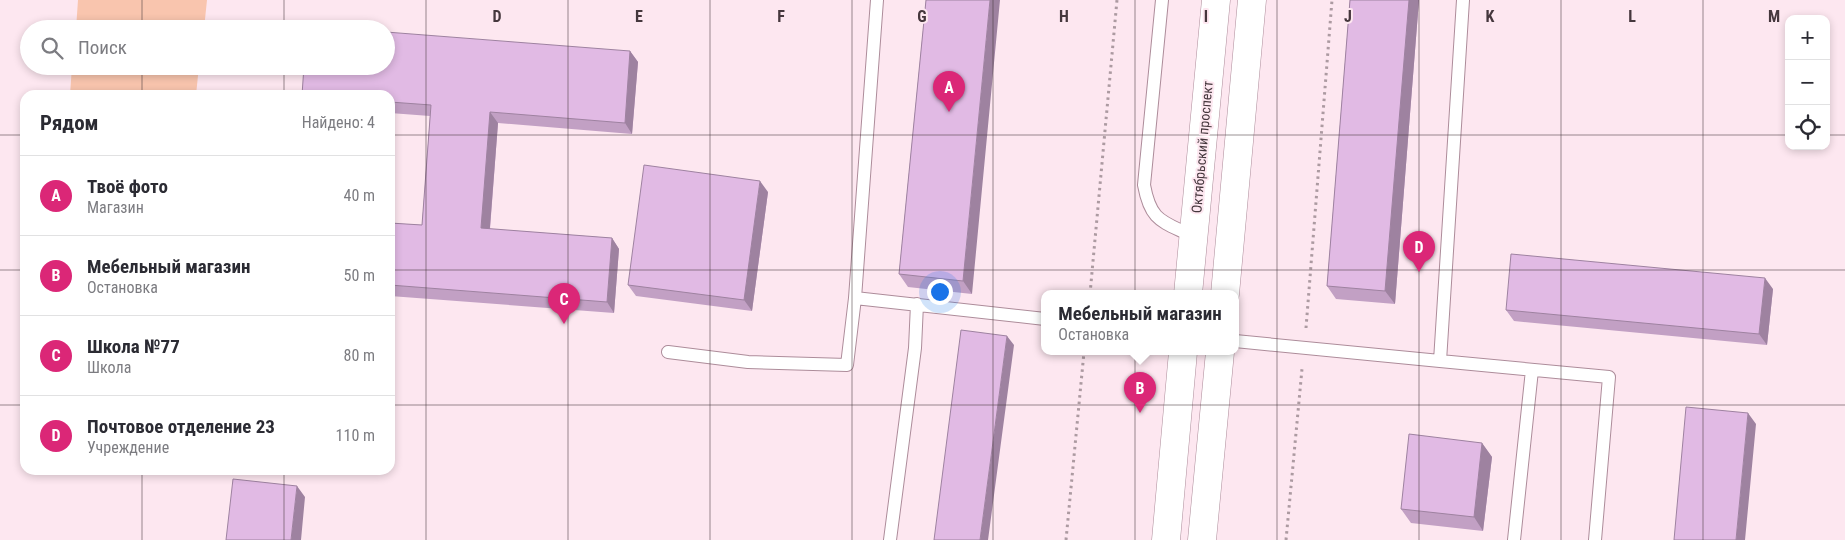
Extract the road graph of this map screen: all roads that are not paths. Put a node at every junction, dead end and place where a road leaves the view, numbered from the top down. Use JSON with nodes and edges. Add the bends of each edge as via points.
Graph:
{"nodes":[{"id":1,"x":877,"y":0,"type":"edge"},
{"id":2,"x":1162,"y":0,"type":"edge"},
{"id":3,"x":1216,"y":0,"type":"edge"},
{"id":4,"x":1252,"y":0,"type":"edge"},
{"id":5,"x":1463,"y":0,"type":"edge"},
{"id":6,"x":1194,"y":237,"type":"junction"},
{"id":7,"x":1188,"y":290,"type":"edge"},
{"id":8,"x":1225,"y":290,"type":"edge"},
{"id":9,"x":855,"y":298,"type":"junction"},
{"id":10,"x":917,"y":304,"type":"junction"},
{"id":11,"x":1041,"y":319,"type":"edge"},
{"id":12,"x":1239,"y":341,"type":"edge"},
{"id":13,"x":668,"y":352,"type":"dead end"},
{"id":14,"x":1183,"y":355,"type":"edge"},
{"id":15,"x":1220,"y":355,"type":"edge"},
{"id":16,"x":1440,"y":361,"type":"junction"},
{"id":17,"x":1532,"y":370,"type":"junction"},
{"id":18,"x":890,"y":540,"type":"edge"},
{"id":19,"x":1166,"y":540,"type":"edge"},
{"id":20,"x":1202,"y":540,"type":"edge"},
{"id":21,"x":1514,"y":540,"type":"edge"},
{"id":22,"x":1595,"y":540,"type":"edge"}],
"edges":[{"from":1,"to":9,"type":"lane"},
{"from":2,"to":6,"type":"lane","via":[[1144,185],[1148,207],[1158,218]]},
{"from":3,"to":6,"type":"main road","name":"Октябрьский проспект"},
{"from":4,"to":8,"type":"main road"},
{"from":5,"to":16,"type":"lane"},
{"from":6,"to":7,"type":"main road","name":"Октябрьский проспект"},
{"from":9,"to":10,"type":"lane"},
{"from":9,"to":13,"type":"lane","via":[[847,365],[748,362]]},
{"from":10,"to":11,"type":"lane"},
{"from":10,"to":18,"type":"lane","via":[[915,348]]},
{"from":12,"to":16,"type":"lane"},
{"from":14,"to":19,"type":"main road"},
{"from":15,"to":20,"type":"main road"},
{"from":16,"to":17,"type":"lane"},
{"from":17,"to":21,"type":"lane"},
{"from":17,"to":22,"type":"lane","via":[[1609,377]]}]}
